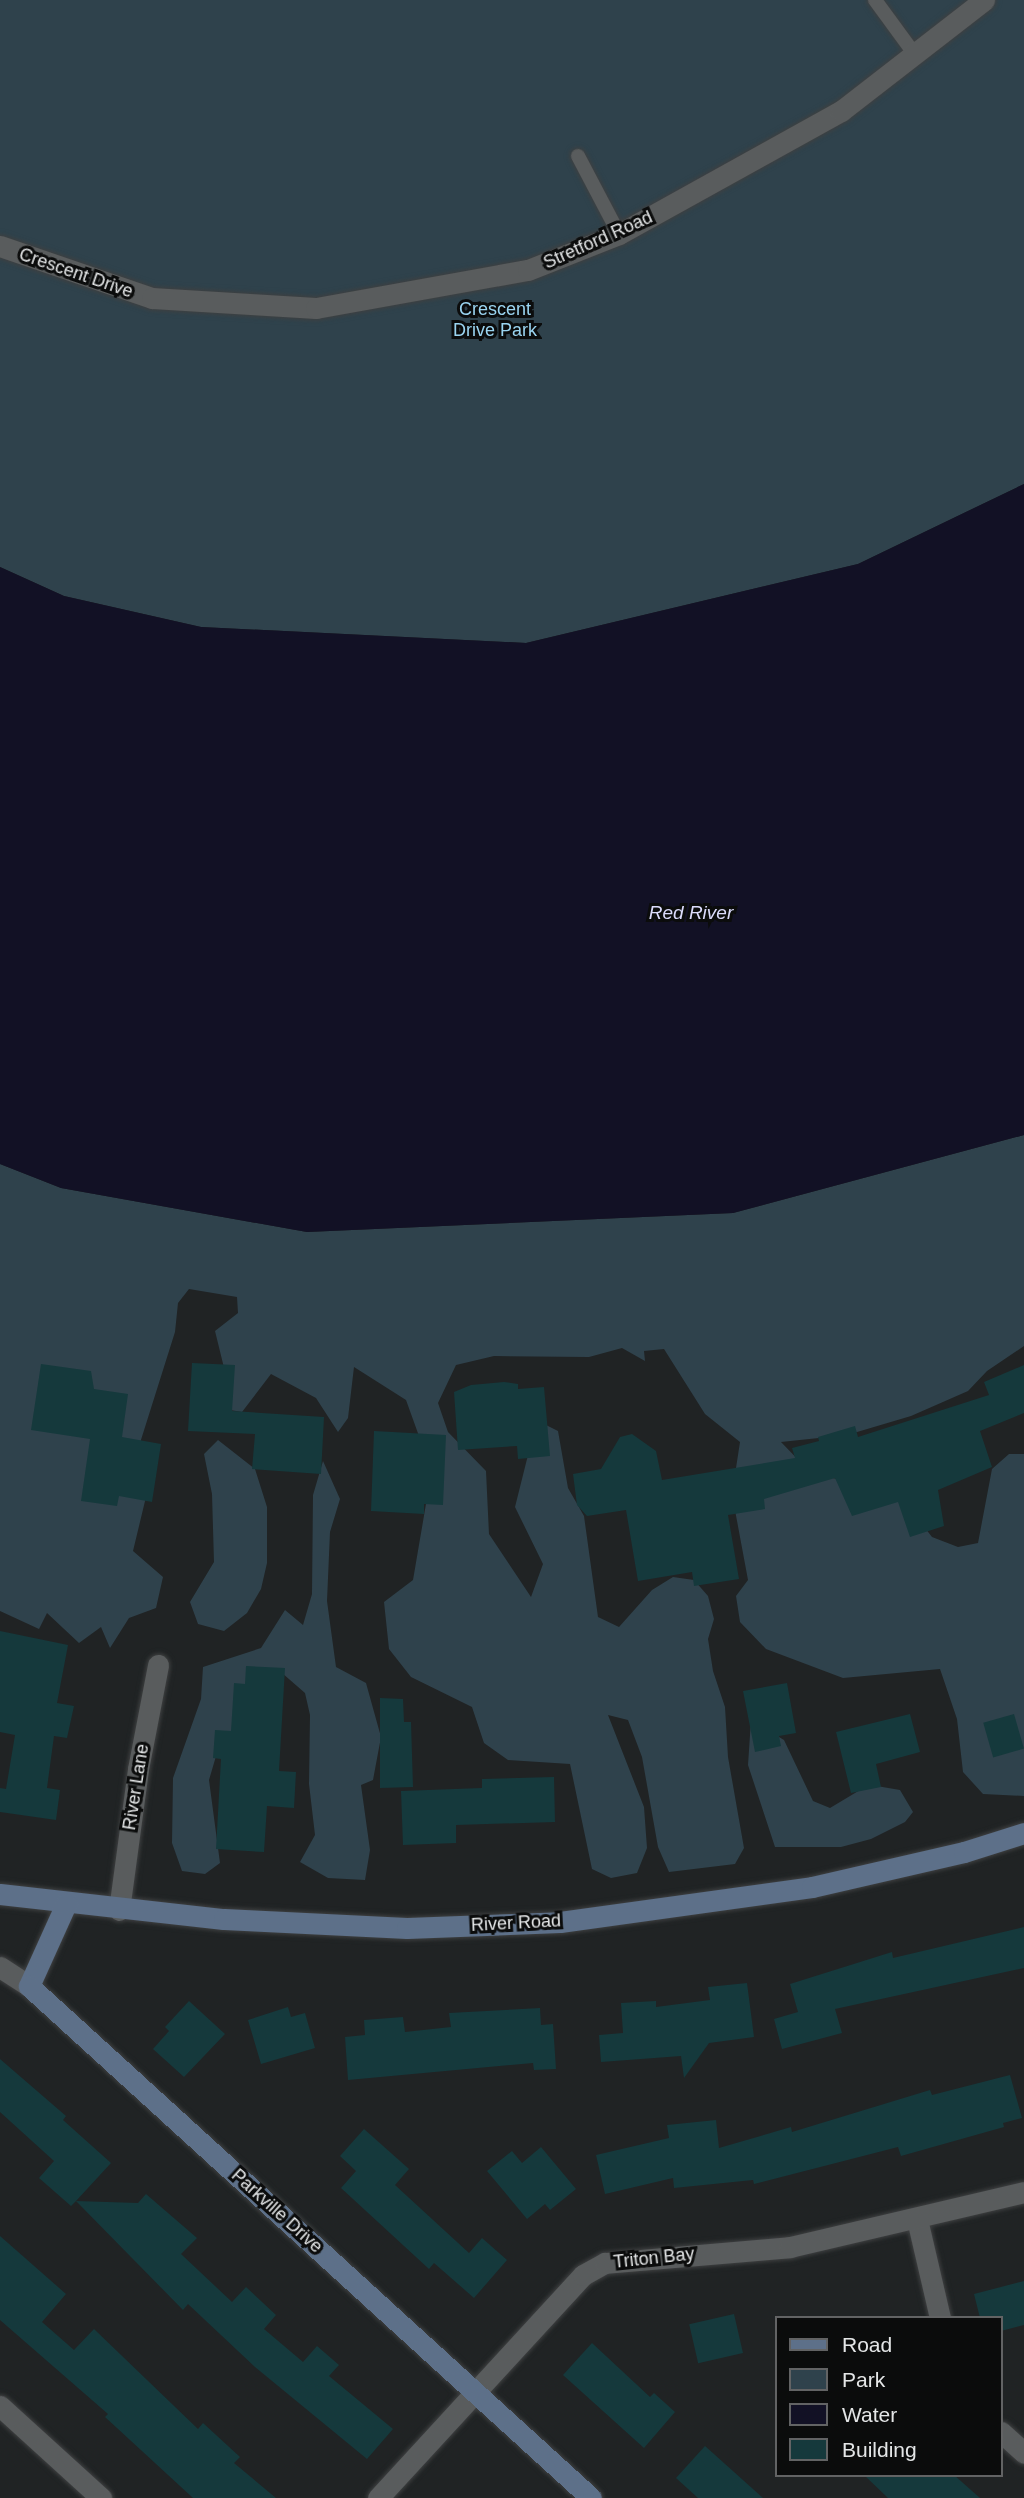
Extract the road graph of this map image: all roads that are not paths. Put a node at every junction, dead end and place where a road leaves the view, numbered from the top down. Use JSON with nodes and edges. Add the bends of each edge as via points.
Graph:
{"nodes":[{"id":1,"x":875,"y":0,"type":"edge"},
{"id":2,"x":984,"y":0,"type":"edge"},
{"id":3,"x":916,"y":56,"type":"junction"},
{"id":4,"x":578,"y":156,"type":"dead end"},
{"id":5,"x":619,"y":234,"type":"junction"},
{"id":6,"x":0,"y":246,"type":"edge"},
{"id":7,"x":152,"y":298,"type":"joint"},
{"id":8,"x":158,"y":1665,"type":"dead end"},
{"id":9,"x":1024,"y":1833,"type":"edge"},
{"id":10,"x":0,"y":1895,"type":"edge"},
{"id":11,"x":66,"y":1903,"type":"junction"},
{"id":12,"x":119,"y":1910,"type":"junction"},
{"id":13,"x":0,"y":1967,"type":"edge"},
{"id":14,"x":29,"y":1986,"type":"junction"},
{"id":15,"x":1024,"y":2192,"type":"edge"},
{"id":16,"x":917,"y":2220,"type":"junction"},
{"id":17,"x":940,"y":2316,"type":"edge"},
{"id":18,"x":474,"y":2389,"type":"junction"},
{"id":19,"x":0,"y":2406,"type":"edge"},
{"id":20,"x":1003,"y":2434,"type":"edge"},
{"id":21,"x":1024,"y":2453,"type":"edge"},
{"id":22,"x":101,"y":2498,"type":"edge"},
{"id":23,"x":378,"y":2498,"type":"edge"},
{"id":24,"x":591,"y":2498,"type":"edge"}],
"edges":[{"from":1,"to":3,"type":"lane"},
{"from":2,"to":3,"type":"street","name":"Stretford Road"},
{"from":3,"to":5,"type":"street","name":"Stretford Road","via":[[841,111]]},
{"from":4,"to":5,"type":"lane"},
{"from":5,"to":7,"type":"street","name":"Stretford Road","via":[[528,270],[316,308]]},
{"from":6,"to":7,"type":"street","name":"Crescent Drive"},
{"from":8,"to":12,"type":"street","name":"River Lane"},
{"from":9,"to":12,"type":"street","name":"River Road","via":[[964,1852],[812,1887],[560,1922],[407,1928]]},
{"from":10,"to":11,"type":"street","name":"River Road"},
{"from":11,"to":12,"type":"street","name":"River Road"},
{"from":11,"to":14,"type":"street"},
{"from":13,"to":14,"type":"street"},
{"from":14,"to":18,"type":"street","name":"Parkville Drive"},
{"from":15,"to":16,"type":"street","name":"Triton Bay"},
{"from":16,"to":17,"type":"street"},
{"from":16,"to":18,"type":"street","name":"Triton Bay","via":[[790,2247],[605,2263],[583,2275]]},
{"from":18,"to":23,"type":"street","name":"Triton Bay"},
{"from":18,"to":24,"type":"street","name":"Parkville Drive"},
{"from":19,"to":22,"type":"street"},
{"from":20,"to":21,"type":"street"}]}
